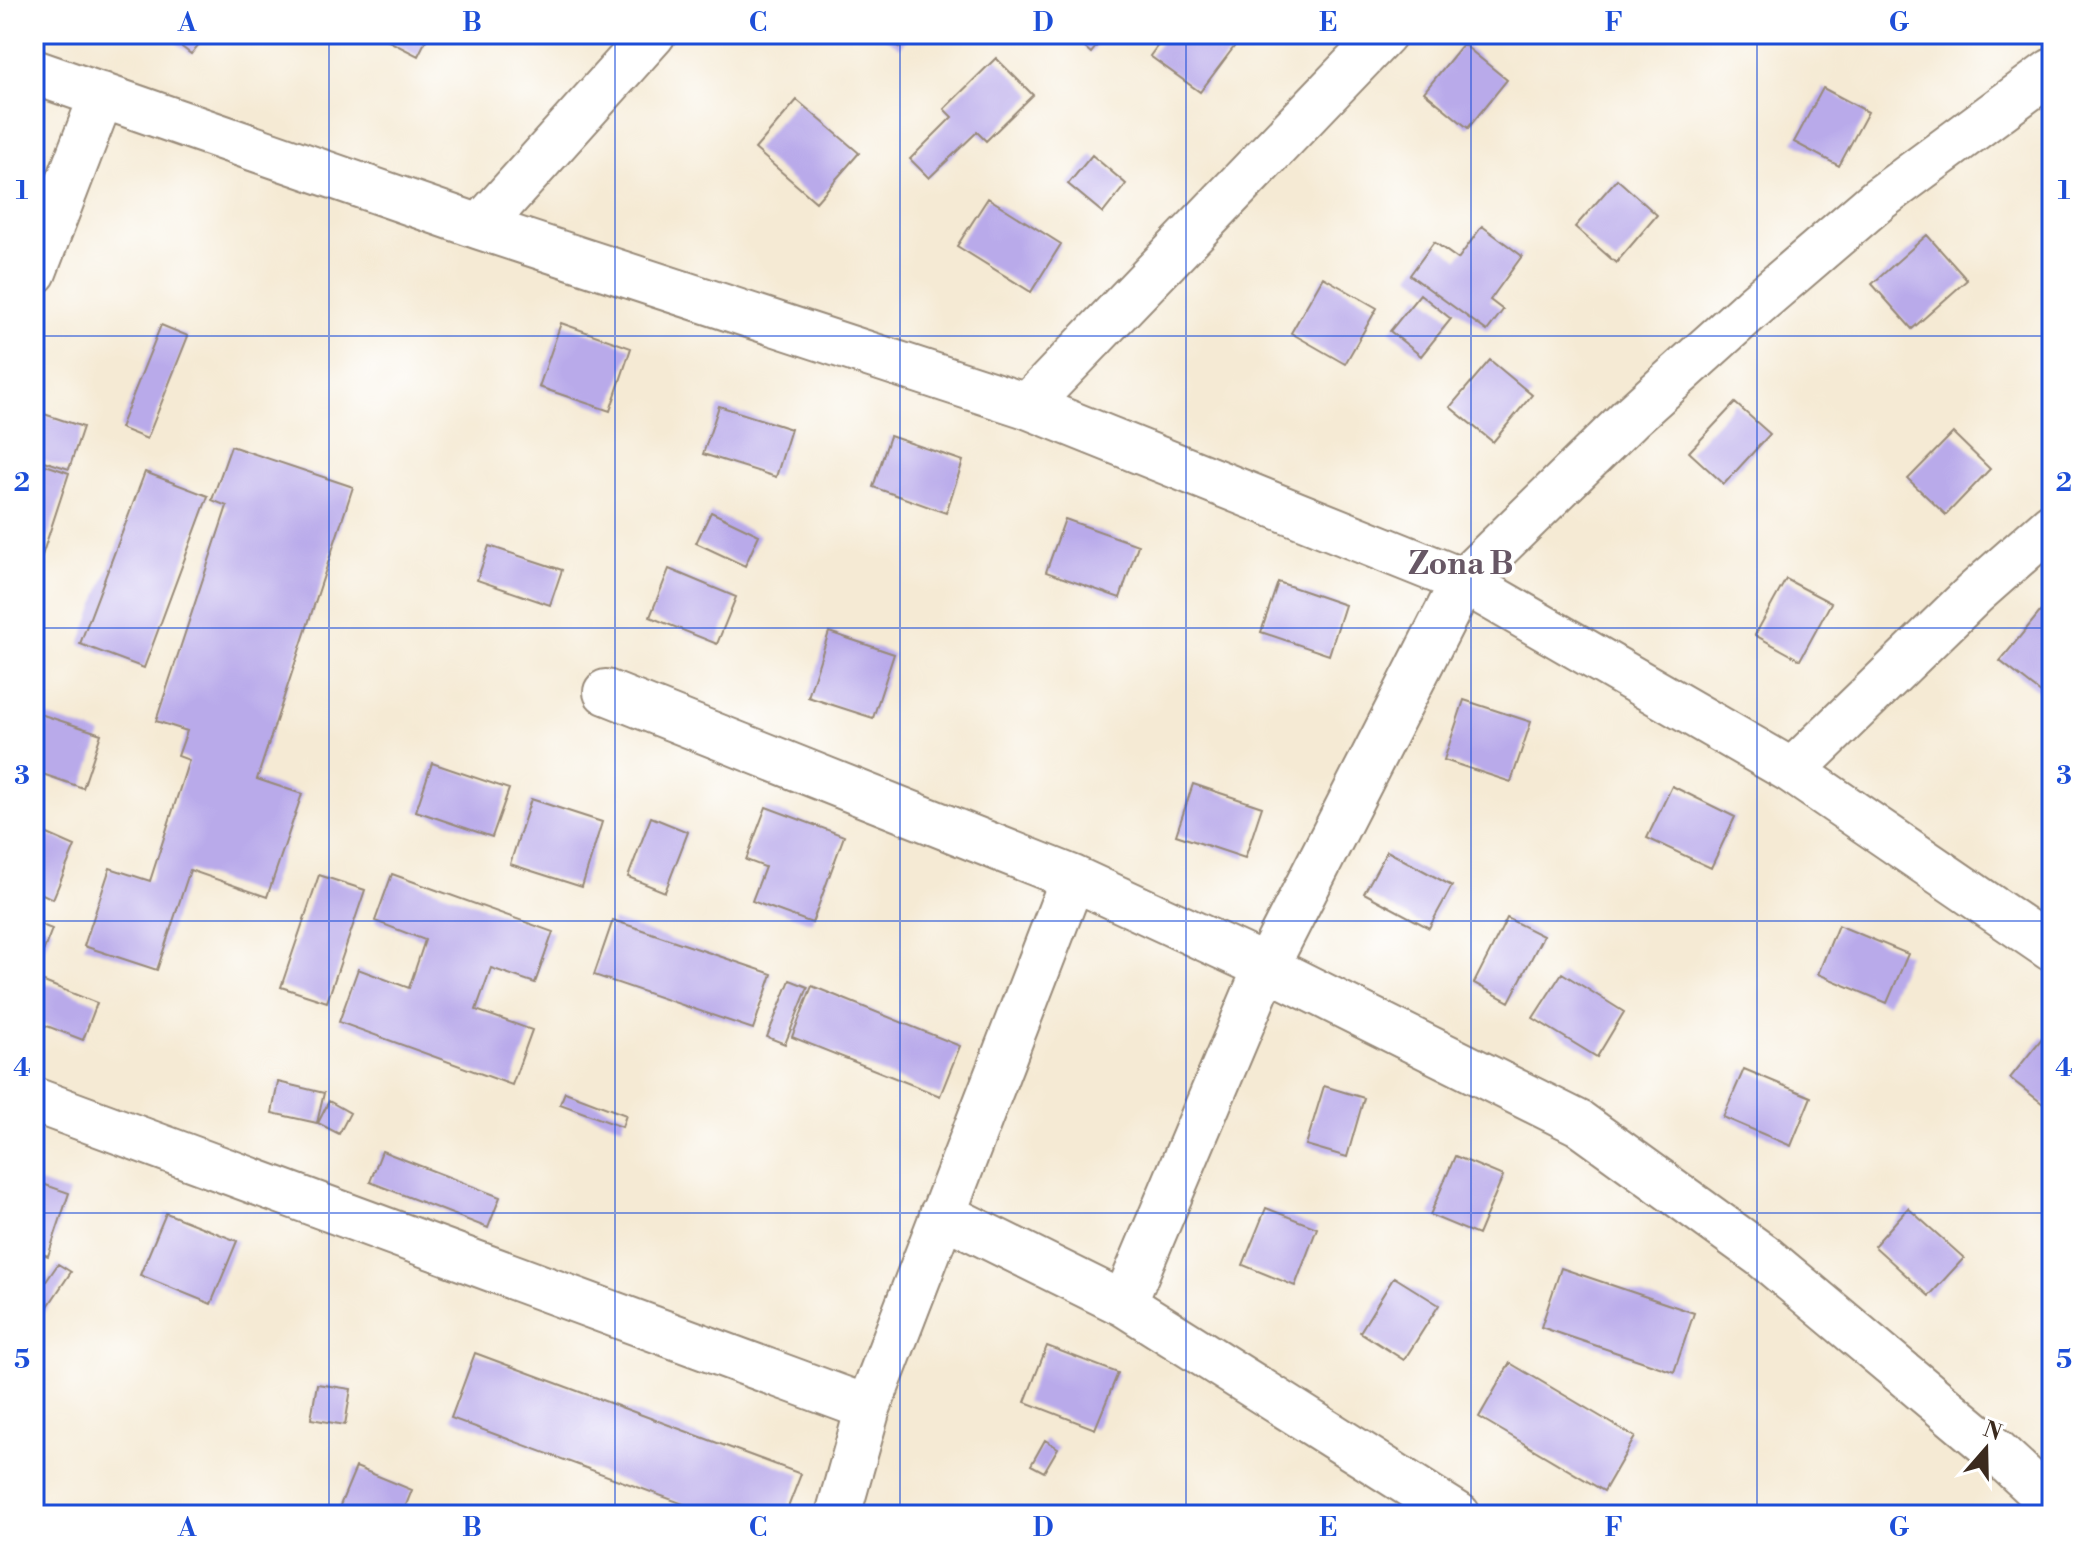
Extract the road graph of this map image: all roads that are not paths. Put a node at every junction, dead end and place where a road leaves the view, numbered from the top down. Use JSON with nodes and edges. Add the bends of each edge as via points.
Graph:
{"nodes":[{"id":1,"x":653,"y":34,"type":"edge"},
{"id":2,"x":1384,"y":34,"type":"edge"},
{"id":3,"x":2052,"y":71,"type":"edge"},
{"id":4,"x":34,"y":72,"type":"edge"},
{"id":5,"x":102,"y":95,"type":"junction"},
{"id":6,"x":480,"y":227,"type":"junction"},
{"id":7,"x":34,"y":272,"type":"edge"},
{"id":8,"x":1027,"y":406,"type":"junction"},
{"id":9,"x":2052,"y":525,"type":"edge"},
{"id":10,"x":1463,"y":581,"type":"junction"},
{"id":11,"x":606,"y":692,"type":"dead end"},
{"id":12,"x":1792,"y":771,"type":"junction"},
{"id":13,"x":1073,"y":878,"type":"junction"},
{"id":14,"x":2052,"y":949,"type":"edge"},
{"id":15,"x":1266,"y":967,"type":"junction"},
{"id":16,"x":34,"y":1100,"type":"edge"},
{"id":17,"x":942,"y":1214,"type":"junction"},
{"id":18,"x":1124,"y":1304,"type":"junction"},
{"id":19,"x":868,"y":1408,"type":"junction"},
{"id":20,"x":2052,"y":1503,"type":"edge"},
{"id":21,"x":838,"y":1515,"type":"edge"},
{"id":22,"x":1458,"y":1515,"type":"edge"}],
"edges":[{"from":1,"to":6,"type":"street"},
{"from":2,"to":8,"type":"street"},
{"from":3,"to":10,"type":"street","via":[[1879,199],[1752,308]]},
{"from":4,"to":5,"type":"street"},
{"from":5,"to":6,"type":"street"},
{"from":5,"to":7,"type":"street"},
{"from":6,"to":8,"type":"street"},
{"from":8,"to":10,"type":"street"},
{"from":9,"to":12,"type":"street"},
{"from":10,"to":12,"type":"street"},
{"from":10,"to":15,"type":"street"},
{"from":11,"to":13,"type":"street"},
{"from":12,"to":14,"type":"street"},
{"from":13,"to":15,"type":"street"},
{"from":13,"to":17,"type":"street"},
{"from":15,"to":18,"type":"street"},
{"from":15,"to":20,"type":"street","via":[[1579,1123],[1763,1256]]},
{"from":16,"to":19,"type":"street"},
{"from":17,"to":18,"type":"street"},
{"from":17,"to":19,"type":"street"},
{"from":18,"to":22,"type":"street"},
{"from":19,"to":21,"type":"street"}]}
